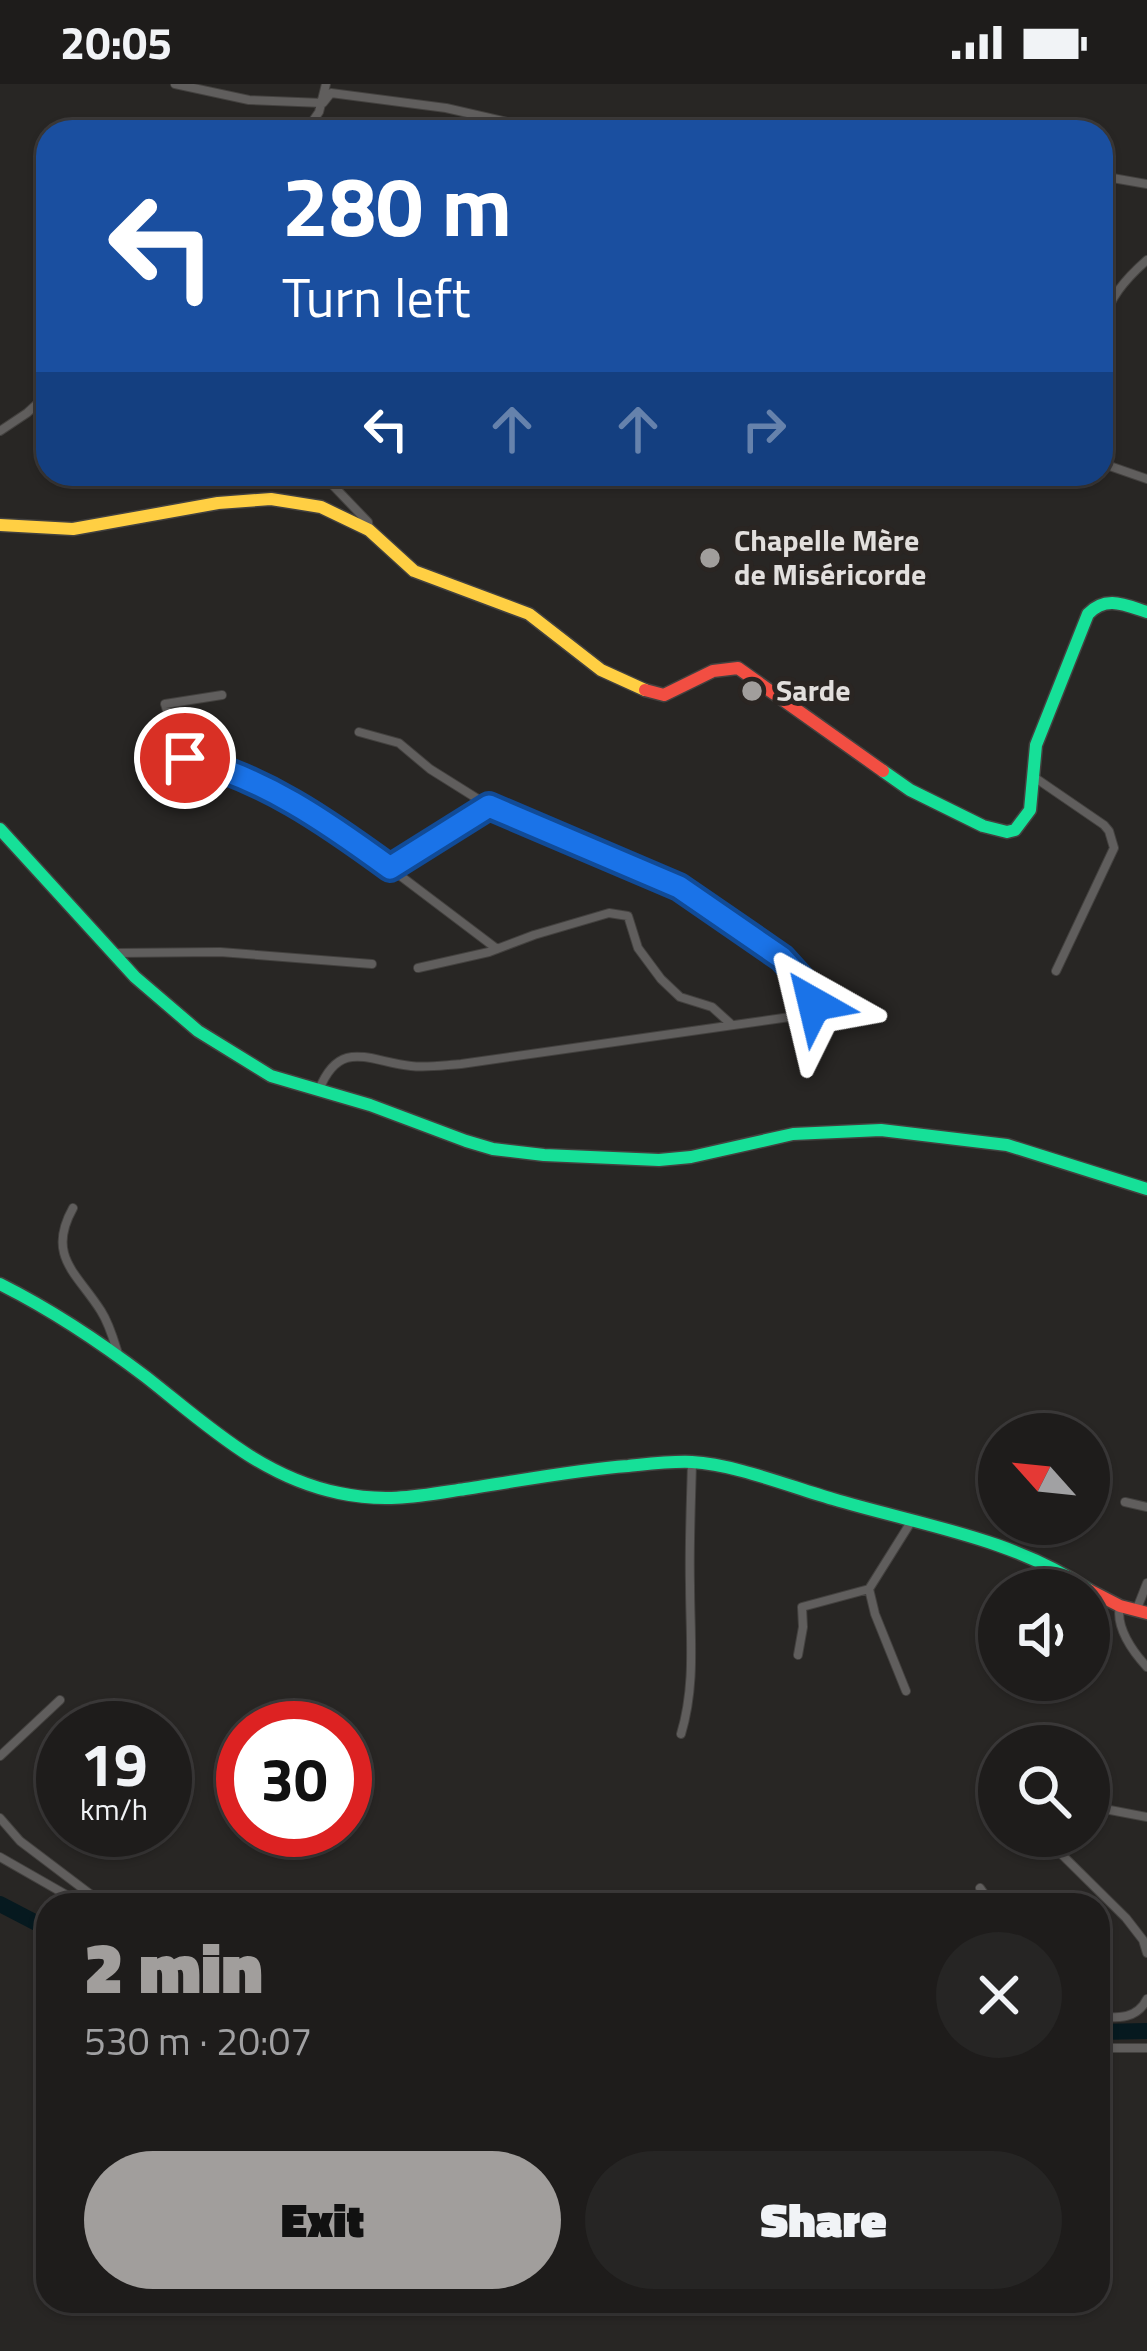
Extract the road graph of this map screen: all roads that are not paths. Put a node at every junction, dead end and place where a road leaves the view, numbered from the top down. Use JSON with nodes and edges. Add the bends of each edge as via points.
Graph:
{"nodes":[{"id":1,"x":176,"y":84,"type":"edge"},
{"id":2,"x":326,"y":84,"type":"edge"},
{"id":3,"x":323,"y":103,"type":"junction"},
{"id":4,"x":312,"y":120,"type":"edge"},
{"id":5,"x":499,"y":120,"type":"edge"},
{"id":6,"x":1113,"y":178,"type":"edge"},
{"id":7,"x":1147,"y":184,"type":"edge"},
{"id":8,"x":1145,"y":263,"type":"edge"},
{"id":9,"x":1113,"y":302,"type":"edge"},
{"id":10,"x":36,"y":405,"type":"edge"},
{"id":11,"x":0,"y":431,"type":"edge"},
{"id":12,"x":1113,"y":467,"type":"edge"},
{"id":13,"x":1147,"y":479,"type":"edge"},
{"id":14,"x":334,"y":486,"type":"edge"},
{"id":15,"x":0,"y":525,"type":"edge"},
{"id":16,"x":369,"y":530,"type":"junction"},
{"id":17,"x":1147,"y":613,"type":"edge"},
{"id":18,"x":222,"y":695,"type":"dead end"},
{"id":19,"x":359,"y":732,"type":"dead end"},
{"id":20,"x":1033,"y":776,"type":"junction"},
{"id":21,"x":489,"y":806,"type":"junction"},
{"id":22,"x":0,"y":829,"type":"edge"},
{"id":23,"x":390,"y":868,"type":"junction"},
{"id":24,"x":497,"y":949,"type":"junction"},
{"id":25,"x":114,"y":952,"type":"junction"},
{"id":26,"x":372,"y":964,"type":"dead end"},
{"id":27,"x":418,"y":968,"type":"dead end"},
{"id":28,"x":1055,"y":971,"type":"dead end"},
{"id":29,"x":732,"y":1025,"type":"junction"},
{"id":30,"x":319,"y":1090,"type":"junction"},
{"id":31,"x":1147,"y":1189,"type":"edge"},
{"id":32,"x":73,"y":1208,"type":"dead end"},
{"id":33,"x":0,"y":1284,"type":"edge"},
{"id":34,"x":119,"y":1358,"type":"junction"},
{"id":35,"x":692,"y":1462,"type":"junction"},
{"id":36,"x":1125,"y":1502,"type":"dead end"},
{"id":37,"x":1147,"y":1508,"type":"edge"},
{"id":38,"x":911,"y":1522,"type":"junction"},
{"id":39,"x":1052,"y":1569,"type":"edge"},
{"id":40,"x":1147,"y":1583,"type":"edge"},
{"id":41,"x":868,"y":1589,"type":"junction"},
{"id":42,"x":1110,"y":1601,"type":"edge"},
{"id":43,"x":1120,"y":1606,"type":"junction"},
{"id":44,"x":1142,"y":1612,"type":"edge"},
{"id":45,"x":798,"y":1655,"type":"dead end"},
{"id":46,"x":1147,"y":1667,"type":"edge"},
{"id":47,"x":906,"y":1691,"type":"dead end"},
{"id":48,"x":59,"y":1700,"type":"dead end"},
{"id":49,"x":681,"y":1734,"type":"dead end"},
{"id":50,"x":0,"y":1756,"type":"edge"},
{"id":51,"x":1110,"y":1810,"type":"edge"},
{"id":52,"x":1147,"y":1817,"type":"edge"},
{"id":53,"x":0,"y":1818,"type":"edge"},
{"id":54,"x":0,"y":1857,"type":"edge"},
{"id":55,"x":1064,"y":1857,"type":"edge"},
{"id":56,"x":980,"y":1888,"type":"dead end"},
{"id":57,"x":63,"y":1893,"type":"edge"},
{"id":58,"x":89,"y":1893,"type":"edge"},
{"id":59,"x":984,"y":1893,"type":"edge"},
{"id":60,"x":1100,"y":1893,"type":"edge"},
{"id":61,"x":1110,"y":1903,"type":"edge"},
{"id":62,"x":1147,"y":1953,"type":"edge"},
{"id":63,"x":1147,"y":1999,"type":"edge"},
{"id":64,"x":1110,"y":2017,"type":"edge"},
{"id":65,"x":1110,"y":2048,"type":"edge"},
{"id":66,"x":1147,"y":2048,"type":"edge"}],
"edges":[{"from":1,"to":3,"type":"street","via":[[249,100]]},
{"from":2,"to":3,"type":"street"},
{"from":3,"to":4,"type":"street"},
{"from":3,"to":5,"type":"street","via":[[331,93],[354,95]]},
{"from":6,"to":7,"type":"street"},
{"from":8,"to":9,"type":"street"},
{"from":10,"to":11,"type":"street"},
{"from":12,"to":13,"type":"street"},
{"from":14,"to":16,"type":"street"},
{"from":15,"to":16,"type":"street","via":[[73,529],[271,499],[320,507]]},
{"from":16,"to":20,"type":"street","via":[[414,571],[529,614],[594,666],[646,691],[664,695],[738,668],[910,790],[983,826],[1007,832],[1024,821]]},
{"from":17,"to":20,"type":"street","via":[[1109,601],[1092,608],[1036,745]]},
{"from":18,"to":23,"type":"street","via":[[165,704],[185,758],[258,783]]},
{"from":19,"to":21,"type":"street","via":[[399,742]]},
{"from":20,"to":28,"type":"street","via":[[1104,825],[1114,842]]},
{"from":21,"to":23,"type":"street"},
{"from":21,"to":29,"type":"street","via":[[679,887],[782,958],[811,990],[814,1004],[804,1015]]},
{"from":22,"to":25,"type":"street"},
{"from":23,"to":24,"type":"street"},
{"from":24,"to":27,"type":"street"},
{"from":24,"to":29,"type":"street","via":[[609,914],[628,916],[661,980]]},
{"from":25,"to":26,"type":"street"},
{"from":25,"to":30,"type":"street","via":[[198,1031],[260,1071]]},
{"from":29,"to":30,"type":"street","via":[[429,1067],[352,1056],[334,1065]]},
{"from":30,"to":31,"type":"street","via":[[493,1149],[659,1160],[793,1134],[881,1130],[1007,1145]]},
{"from":32,"to":34,"type":"street","via":[[62,1234],[64,1259],[104,1315]]},
{"from":33,"to":34,"type":"street"},
{"from":34,"to":35,"type":"street","via":[[262,1465],[344,1494],[415,1498]]},
{"from":35,"to":38,"type":"street"},
{"from":35,"to":49,"type":"street","via":[[692,1662]]},
{"from":36,"to":37,"type":"street"},
{"from":38,"to":39,"type":"street","via":[[968,1534]]},
{"from":38,"to":41,"type":"street"},
{"from":40,"to":44,"type":"street"},
{"from":41,"to":45,"type":"street","via":[[802,1606]]},
{"from":41,"to":47,"type":"street"},
{"from":42,"to":43,"type":"street"},
{"from":43,"to":44,"type":"street"},
{"from":43,"to":46,"type":"street","via":[[1128,1640]]},
{"from":48,"to":50,"type":"street"},
{"from":51,"to":52,"type":"street"},
{"from":53,"to":58,"type":"street"},
{"from":54,"to":57,"type":"street"},
{"from":55,"to":60,"type":"street"},
{"from":56,"to":59,"type":"street"},
{"from":61,"to":62,"type":"street"},
{"from":63,"to":64,"type":"street","via":[[1141,2010]]},
{"from":65,"to":66,"type":"street"}]}
